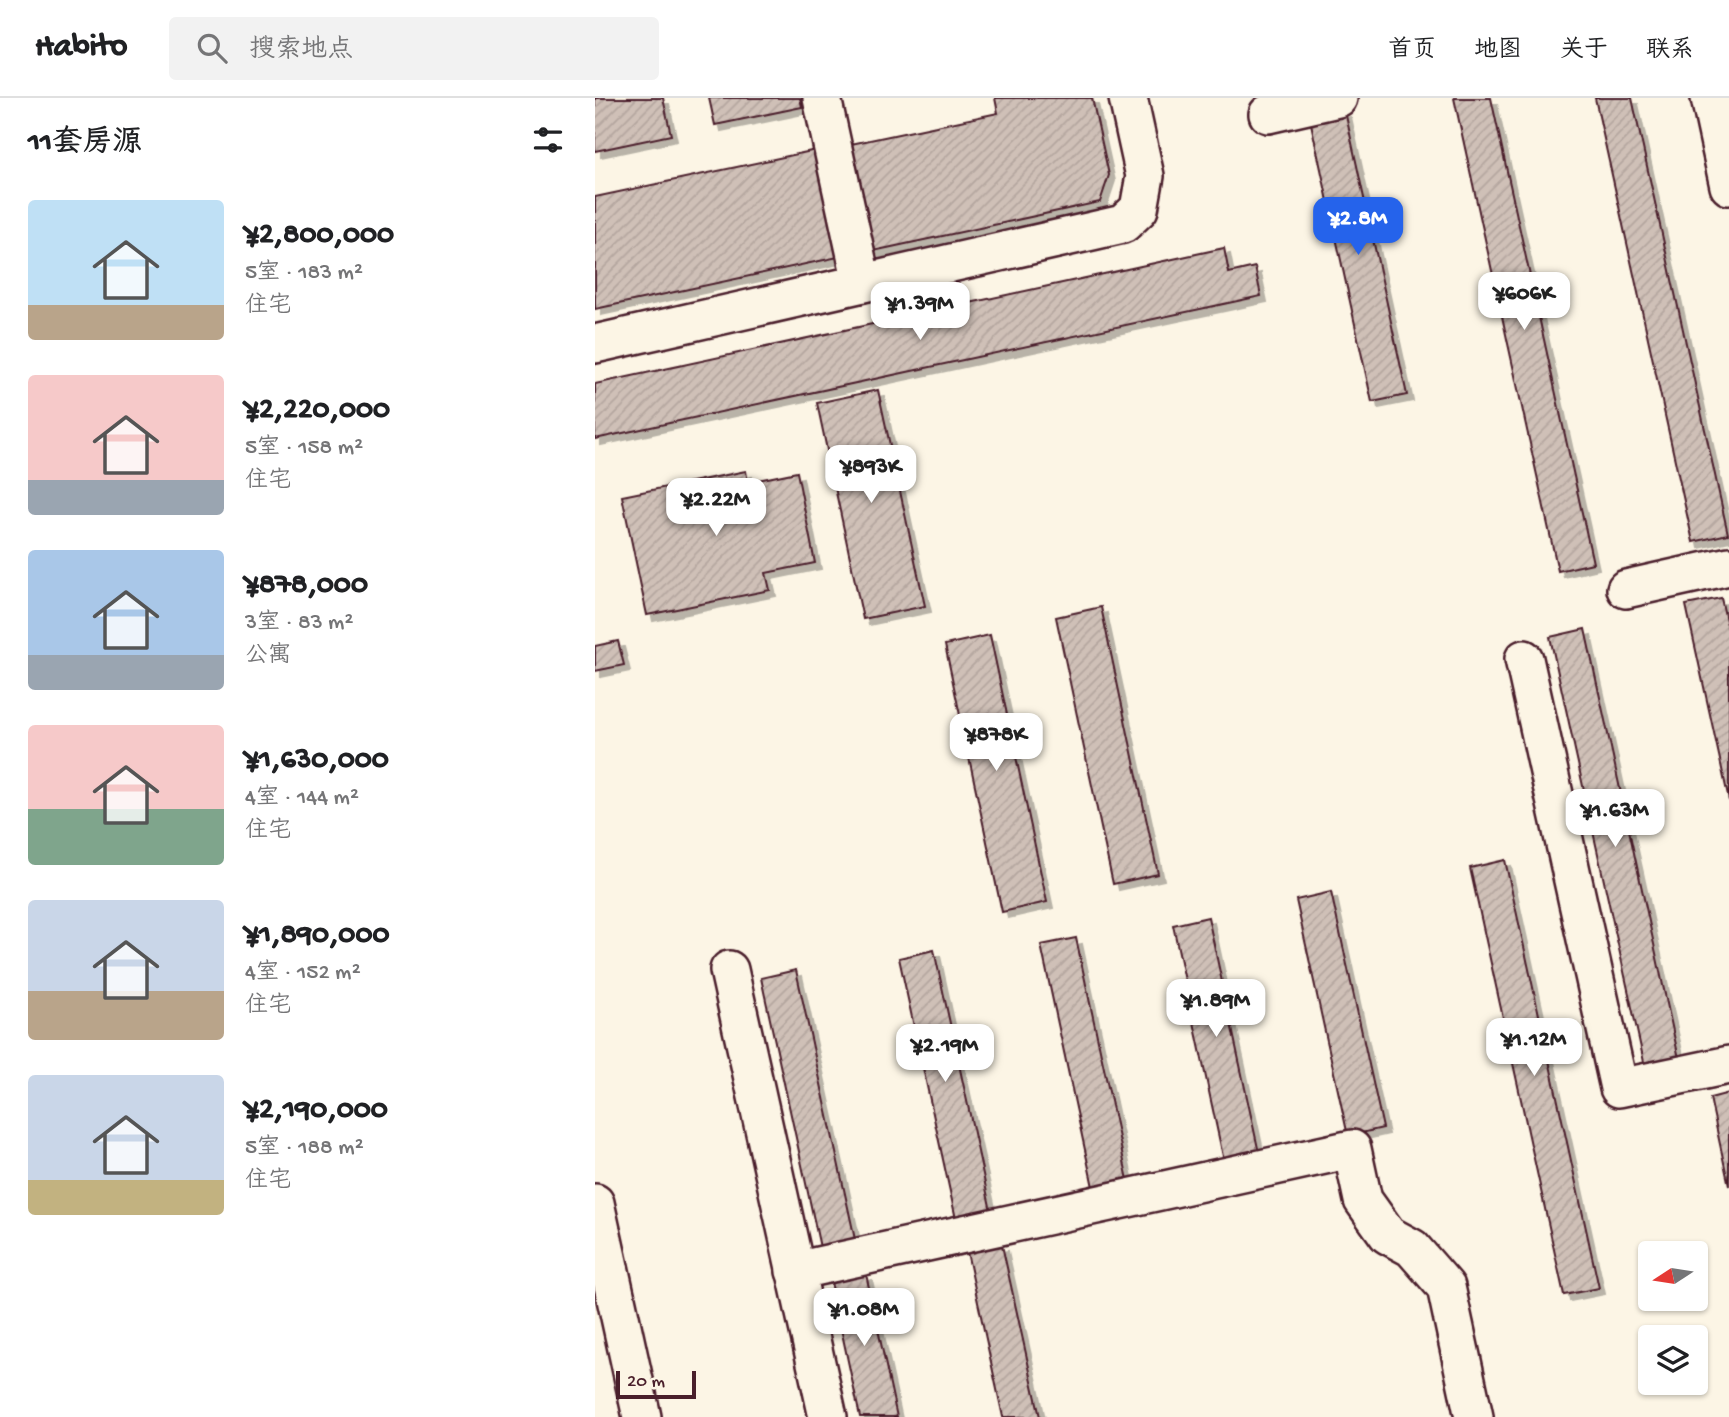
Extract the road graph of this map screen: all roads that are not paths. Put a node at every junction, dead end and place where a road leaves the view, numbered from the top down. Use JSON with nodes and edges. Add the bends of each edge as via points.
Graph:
{"nodes":[{"id":1,"x":822,"y":98,"type":"edge"},
{"id":2,"x":1128,"y":98,"type":"edge"},
{"id":3,"x":1338,"y":98,"type":"edge"},
{"id":4,"x":1710,"y":98,"type":"edge"},
{"id":5,"x":1268,"y":114,"type":"dead end"},
{"id":6,"x":1729,"y":186,"type":"edge"},
{"id":7,"x":862,"y":283,"type":"junction"},
{"id":8,"x":595,"y":344,"type":"edge"},
{"id":9,"x":1729,"y":566,"type":"edge"},
{"id":10,"x":1626,"y":589,"type":"dead end"},
{"id":11,"x":1524,"y":659,"type":"dead end"},
{"id":12,"x":729,"y":970,"type":"dead end"},
{"id":13,"x":1729,"y":1065,"type":"edge"},
{"id":14,"x":596,"y":1214,"type":"edge"},
{"id":15,"x":795,"y":1271,"type":"junction"},
{"id":16,"x":642,"y":1417,"type":"edge"},
{"id":17,"x":828,"y":1417,"type":"edge"},
{"id":18,"x":1474,"y":1417,"type":"edge"}],
"edges":[{"from":1,"to":7,"type":"street"},
{"from":2,"to":7,"type":"street","via":[[1145,176],[1139,209],[1123,224]]},
{"from":3,"to":5,"type":"street"},
{"from":4,"to":6,"type":"street"},
{"from":7,"to":8,"type":"street"},
{"from":9,"to":10,"type":"street"},
{"from":11,"to":13,"type":"street","via":[[1619,1088]]},
{"from":12,"to":15,"type":"street"},
{"from":14,"to":16,"type":"street"},
{"from":15,"to":17,"type":"street"},
{"from":15,"to":18,"type":"street","via":[[1352,1149],[1363,1200],[1388,1235],[1412,1248],[1446,1287]]}]}
